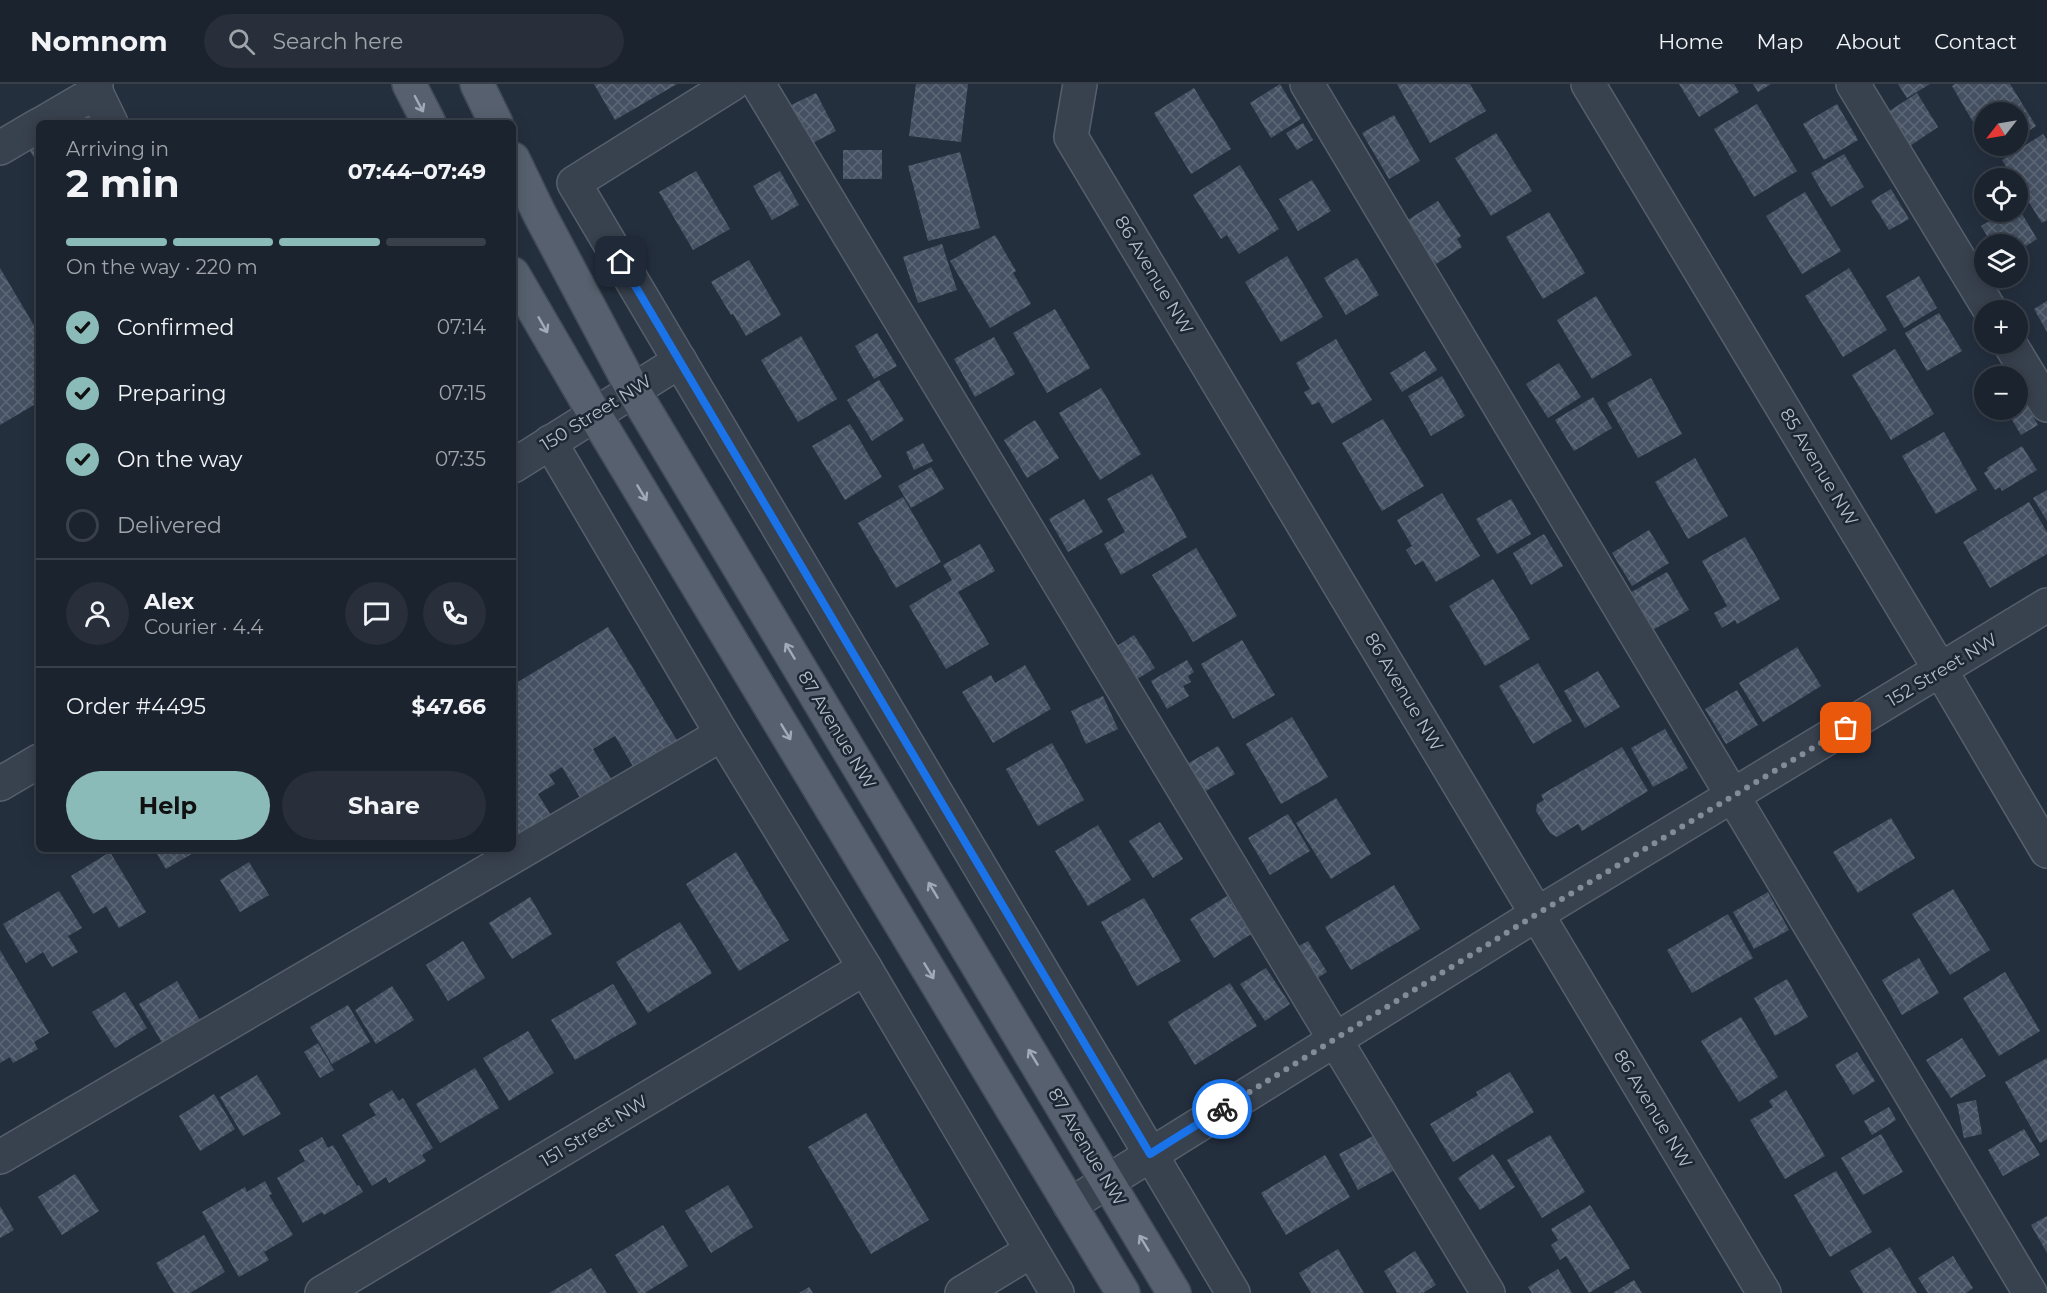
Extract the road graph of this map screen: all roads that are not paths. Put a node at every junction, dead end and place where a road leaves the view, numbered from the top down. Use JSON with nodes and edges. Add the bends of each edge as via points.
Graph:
{"nodes":[{"id":1,"x":409,"y":84,"type":"edge"},
{"id":2,"x":477,"y":84,"type":"edge"},
{"id":3,"x":732,"y":84,"type":"edge"},
{"id":4,"x":758,"y":84,"type":"edge"},
{"id":5,"x":1080,"y":84,"type":"edge"},
{"id":6,"x":1307,"y":84,"type":"edge"},
{"id":7,"x":1588,"y":84,"type":"edge"},
{"id":8,"x":1853,"y":84,"type":"edge"},
{"id":9,"x":96,"y":88,"type":"edge"},
{"id":10,"x":47,"y":120,"type":"edge"},
{"id":11,"x":110,"y":120,"type":"edge"},
{"id":12,"x":427,"y":120,"type":"edge"},
{"id":13,"x":495,"y":120,"type":"edge"},
{"id":14,"x":36,"y":127,"type":"edge"},
{"id":15,"x":0,"y":148,"type":"edge"},
{"id":16,"x":516,"y":165,"type":"edge"},
{"id":17,"x":516,"y":279,"type":"edge"},
{"id":18,"x":1984,"y":300,"type":"edge"},
{"id":19,"x":2016,"y":354,"type":"edge"},
{"id":20,"x":680,"y":361,"type":"junction"},
{"id":21,"x":633,"y":390,"type":"junction"},
{"id":22,"x":2047,"y":405,"type":"edge"},
{"id":23,"x":595,"y":415,"type":"junction"},
{"id":24,"x":550,"y":442,"type":"junction"},
{"id":25,"x":516,"y":464,"type":"edge"},
{"id":26,"x":2047,"y":605,"type":"edge"},
{"id":27,"x":1941,"y":671,"type":"junction"},
{"id":28,"x":722,"y":734,"type":"junction"},
{"id":29,"x":36,"y":763,"type":"edge"},
{"id":30,"x":0,"y":784,"type":"edge"},
{"id":31,"x":1732,"y":797,"type":"junction"},
{"id":32,"x":2047,"y":851,"type":"edge"},
{"id":33,"x":1537,"y":914,"type":"junction"},
{"id":34,"x":865,"y":968,"type":"junction"},
{"id":35,"x":1335,"y":1040,"type":"junction"},
{"id":36,"x":1150,"y":1154,"type":"junction"},
{"id":37,"x":0,"y":1157,"type":"edge"},
{"id":38,"x":1107,"y":1181,"type":"junction"},
{"id":39,"x":1070,"y":1205,"type":"junction"},
{"id":40,"x":1031,"y":1251,"type":"junction"},
{"id":41,"x":322,"y":1293,"type":"edge"},
{"id":42,"x":962,"y":1293,"type":"edge"},
{"id":43,"x":1057,"y":1293,"type":"edge"},
{"id":44,"x":1123,"y":1293,"type":"edge"},
{"id":45,"x":1174,"y":1293,"type":"edge"},
{"id":46,"x":1233,"y":1293,"type":"edge"},
{"id":47,"x":1488,"y":1293,"type":"edge"},
{"id":48,"x":1764,"y":1293,"type":"edge"},
{"id":49,"x":2030,"y":1293,"type":"edge"}],
"edges":[{"from":1,"to":12,"type":"main road","one_way":true},
{"from":2,"to":13,"type":"main road"},
{"from":3,"to":20,"type":"street","via":[[574,183]]},
{"from":4,"to":35,"type":"street"},
{"from":5,"to":33,"type":"street","name":"86 Avenue NW","via":[[1071,137]]},
{"from":6,"to":31,"type":"street"},
{"from":7,"to":27,"type":"street","name":"85 Avenue NW"},
{"from":8,"to":18,"type":"street"},
{"from":9,"to":10,"type":"street"},
{"from":9,"to":11,"type":"street"},
{"from":14,"to":15,"type":"street"},
{"from":16,"to":21,"type":"main road","name":"87 Avenue NW"},
{"from":17,"to":23,"type":"main road","one_way":true},
{"from":19,"to":22,"type":"street"},
{"from":20,"to":21,"type":"street","name":"150 Street NW"},
{"from":20,"to":36,"type":"street"},
{"from":21,"to":23,"type":"street","name":"150 Street NW"},
{"from":38,"to":21,"type":"main road","name":"87 Avenue NW","one_way":true},
{"from":23,"to":24,"type":"street","name":"150 Street NW"},
{"from":23,"to":39,"type":"main road","one_way":true},
{"from":24,"to":25,"type":"street","name":"150 Street NW"},
{"from":24,"to":28,"type":"street"},
{"from":26,"to":27,"type":"street","name":"152 Street NW"},
{"from":27,"to":31,"type":"street","name":"152 Street NW"},
{"from":27,"to":32,"type":"street","name":"85 Avenue NW"},
{"from":28,"to":34,"type":"street"},
{"from":28,"to":37,"type":"street"},
{"from":29,"to":30,"type":"street"},
{"from":31,"to":33,"type":"street","name":"152 Street NW"},
{"from":31,"to":49,"type":"street"},
{"from":33,"to":35,"type":"street","name":"152 Street NW"},
{"from":33,"to":48,"type":"street","name":"86 Avenue NW"},
{"from":34,"to":40,"type":"street"},
{"from":34,"to":41,"type":"street","name":"151 Street NW"},
{"from":35,"to":36,"type":"street","name":"152 Street NW"},
{"from":35,"to":47,"type":"street"},
{"from":36,"to":38,"type":"street","name":"152 Street NW"},
{"from":36,"to":46,"type":"street"},
{"from":38,"to":39,"type":"street","name":"152 Street NW"},
{"from":45,"to":38,"type":"main road","name":"87 Avenue NW","one_way":true},
{"from":39,"to":44,"type":"main road"},
{"from":40,"to":42,"type":"street"},
{"from":40,"to":43,"type":"street"}]}
